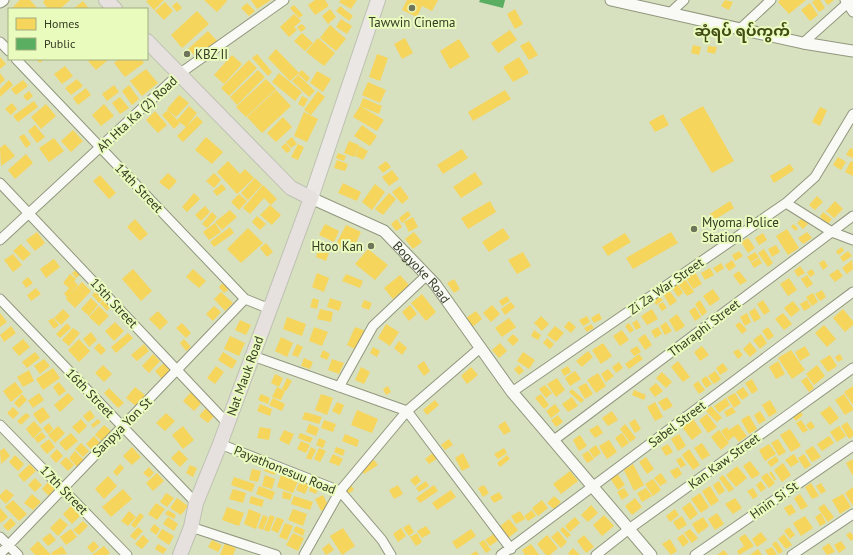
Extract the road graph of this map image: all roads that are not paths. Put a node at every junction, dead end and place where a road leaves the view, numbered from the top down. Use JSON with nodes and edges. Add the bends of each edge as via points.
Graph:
{"nodes":[{"id":1,"x":2,"y":0,"type":"edge"},
{"id":2,"x":106,"y":0,"type":"edge"},
{"id":3,"x":284,"y":0,"type":"edge"},
{"id":4,"x":378,"y":0,"type":"edge"},
{"id":5,"x":611,"y":0,"type":"edge"},
{"id":6,"x":684,"y":0,"type":"edge"},
{"id":7,"x":771,"y":0,"type":"edge"},
{"id":8,"x":847,"y":1,"type":"edge"},
{"id":9,"x":0,"y":2,"type":"edge"},
{"id":10,"x":114,"y":8,"type":"edge"},
{"id":11,"x":853,"y":12,"type":"edge"},
{"id":12,"x":670,"y":13,"type":"junction"},
{"id":13,"x":740,"y":29,"type":"junction"},
{"id":14,"x":0,"y":42,"type":"edge"},
{"id":15,"x":148,"y":42,"type":"edge"},
{"id":16,"x":803,"y":43,"type":"junction"},
{"id":17,"x":8,"y":51,"type":"edge"},
{"id":18,"x":853,"y":51,"type":"edge"},
{"id":19,"x":17,"y":60,"type":"edge"},
{"id":20,"x":179,"y":74,"type":"junction"},
{"id":21,"x":853,"y":114,"type":"edge"},
{"id":22,"x":101,"y":148,"type":"junction"},
{"id":23,"x":0,"y":183,"type":"edge"},
{"id":24,"x":311,"y":198,"type":"junction"},
{"id":25,"x":786,"y":202,"type":"junction"},
{"id":26,"x":29,"y":214,"type":"junction"},
{"id":27,"x":853,"y":216,"type":"edge"},
{"id":28,"x":832,"y":232,"type":"junction"},
{"id":29,"x":0,"y":240,"type":"edge"},
{"id":30,"x":853,"y":240,"type":"edge"},
{"id":31,"x":427,"y":275,"type":"junction"},
{"id":32,"x":853,"y":292,"type":"edge"},
{"id":33,"x":0,"y":299,"type":"edge"},
{"id":34,"x":245,"y":299,"type":"junction"},
{"id":35,"x":270,"y":308,"type":"junction"},
{"id":36,"x":480,"y":348,"type":"junction"},
{"id":37,"x":253,"y":356,"type":"junction"},
{"id":38,"x":853,"y":368,"type":"edge"},
{"id":39,"x":178,"y":371,"type":"junction"},
{"id":40,"x":338,"y":387,"type":"junction"},
{"id":41,"x":512,"y":392,"type":"junction"},
{"id":42,"x":407,"y":411,"type":"junction"},
{"id":43,"x":228,"y":424,"type":"junction"},
{"id":44,"x":0,"y":425,"type":"edge"},
{"id":45,"x":122,"y":426,"type":"junction"},
{"id":46,"x":554,"y":440,"type":"junction"},
{"id":47,"x":220,"y":444,"type":"junction"},
{"id":48,"x":853,"y":446,"type":"edge"},
{"id":49,"x":593,"y":486,"type":"junction"},
{"id":50,"x":62,"y":488,"type":"junction"},
{"id":51,"x":340,"y":491,"type":"junction"},
{"id":52,"x":196,"y":503,"type":"junction"},
{"id":53,"x":853,"y":514,"type":"edge"},
{"id":54,"x":190,"y":527,"type":"junction"},
{"id":55,"x":629,"y":529,"type":"junction"},
{"id":56,"x":0,"y":537,"type":"edge"},
{"id":57,"x":8,"y":546,"type":"junction"},
{"id":58,"x":511,"y":549,"type":"junction"},
{"id":59,"x":0,"y":554,"type":"edge"},
{"id":60,"x":18,"y":555,"type":"edge"},
{"id":61,"x":127,"y":555,"type":"edge"},
{"id":62,"x":180,"y":555,"type":"edge"},
{"id":63,"x":276,"y":555,"type":"edge"},
{"id":64,"x":304,"y":555,"type":"edge"},
{"id":65,"x":391,"y":555,"type":"edge"},
{"id":66,"x":501,"y":555,"type":"edge"},
{"id":67,"x":596,"y":555,"type":"edge"},
{"id":68,"x":651,"y":555,"type":"edge"},
{"id":69,"x":695,"y":555,"type":"edge"},
{"id":70,"x":792,"y":555,"type":"edge"}],
"edges":[{"from":1,"to":9,"type":"street"},
{"from":2,"to":10,"type":"highway"},
{"from":3,"to":20,"type":"street","name":"Ah Hta Ka (2) Road"},
{"from":4,"to":24,"type":"main road"},
{"from":5,"to":12,"type":"street"},
{"from":6,"to":12,"type":"street"},
{"from":7,"to":13,"type":"street"},
{"from":8,"to":11,"type":"street"},
{"from":8,"to":16,"type":"street"},
{"from":12,"to":13,"type":"street"},
{"from":13,"to":16,"type":"street"},
{"from":14,"to":17,"type":"street"},
{"from":15,"to":20,"type":"highway","name":"Bogyoke Road"},
{"from":16,"to":18,"type":"street"},
{"from":19,"to":22,"type":"street","name":"14th Street"},
{"from":20,"to":22,"type":"street","name":"Ah Hta Ka (2) Road"},
{"from":20,"to":24,"type":"highway","name":"Bogyoke Road","via":[[291,188]]},
{"from":21,"to":25,"type":"street","name":"Zi Za War Street","via":[[815,177]]},
{"from":22,"to":26,"type":"street","name":"Ah Hta Ka (2) Road"},
{"from":22,"to":34,"type":"street","name":"14th Street"},
{"from":23,"to":26,"type":"street","name":"15th Street"},
{"from":24,"to":31,"type":"street","name":"Bogyoke Road","via":[[384,231]]},
{"from":24,"to":35,"type":"highway","name":"Nat Mauk Road"},
{"from":25,"to":28,"type":"street"},
{"from":25,"to":41,"type":"street","name":"Zi Za War Street"},
{"from":26,"to":29,"type":"street","name":"Ah Hta Ka (2) Road"},
{"from":26,"to":39,"type":"street","name":"15th Street"},
{"from":27,"to":28,"type":"street","name":"Tharaphi Street"},
{"from":28,"to":30,"type":"street"},
{"from":28,"to":46,"type":"street","name":"Tharaphi Street"},
{"from":31,"to":36,"type":"street","name":"Bogyoke Road"},
{"from":31,"to":40,"type":"street","via":[[373,326]]},
{"from":32,"to":49,"type":"street","name":"Sabel Street"},
{"from":33,"to":45,"type":"street","name":"16th Street"},
{"from":34,"to":35,"type":"street"},
{"from":34,"to":39,"type":"street","name":"Sanpya Yon St"},
{"from":35,"to":37,"type":"highway","name":"Nat Mauk Road"},
{"from":36,"to":41,"type":"street","name":"Bogyoke Road"},
{"from":36,"to":42,"type":"street"},
{"from":37,"to":40,"type":"street"},
{"from":37,"to":43,"type":"highway","name":"Nat Mauk Road"},
{"from":38,"to":55,"type":"street","name":"Kan Kaw Street"},
{"from":39,"to":43,"type":"street","name":"15th Street"},
{"from":39,"to":45,"type":"street","name":"Sanpya Yon St"},
{"from":40,"to":42,"type":"street"},
{"from":41,"to":46,"type":"street","name":"Bogyoke Road"},
{"from":42,"to":51,"type":"street"},
{"from":42,"to":58,"type":"street"},
{"from":43,"to":47,"type":"highway","name":"Nat Mauk Road"},
{"from":44,"to":50,"type":"street","name":"17th Street"},
{"from":45,"to":50,"type":"street","name":"Sanpya Yon St"},
{"from":45,"to":52,"type":"street","name":"16th Street"},
{"from":46,"to":49,"type":"street","name":"Bogyoke Road"},
{"from":47,"to":51,"type":"street","name":"Payathonesuu Road"},
{"from":47,"to":52,"type":"highway","name":"Nat Mauk Road"},
{"from":48,"to":69,"type":"street","name":"Hnin Si St"},
{"from":49,"to":55,"type":"street","name":"Bogyoke Road"},
{"from":49,"to":58,"type":"street","name":"Sabel Street"},
{"from":50,"to":57,"type":"street","name":"Sanpya Yon St"},
{"from":50,"to":61,"type":"street","name":"17th Street"},
{"from":51,"to":64,"type":"street"},
{"from":51,"to":65,"type":"street","name":"Payathonesuu Road","via":[[382,540]]},
{"from":52,"to":54,"type":"highway","name":"Nat Mauk Road"},
{"from":53,"to":70,"type":"street"},
{"from":54,"to":62,"type":"highway","name":"Nat Mauk Road"},
{"from":54,"to":63,"type":"street"},
{"from":55,"to":67,"type":"street","name":"Kan Kaw Street"},
{"from":55,"to":68,"type":"street","name":"Bogyoke Road"},
{"from":56,"to":57,"type":"street"},
{"from":57,"to":59,"type":"street","name":"Sanpya Yon St"},
{"from":57,"to":60,"type":"street"},
{"from":58,"to":66,"type":"street","name":"Sabel Street"}]}
